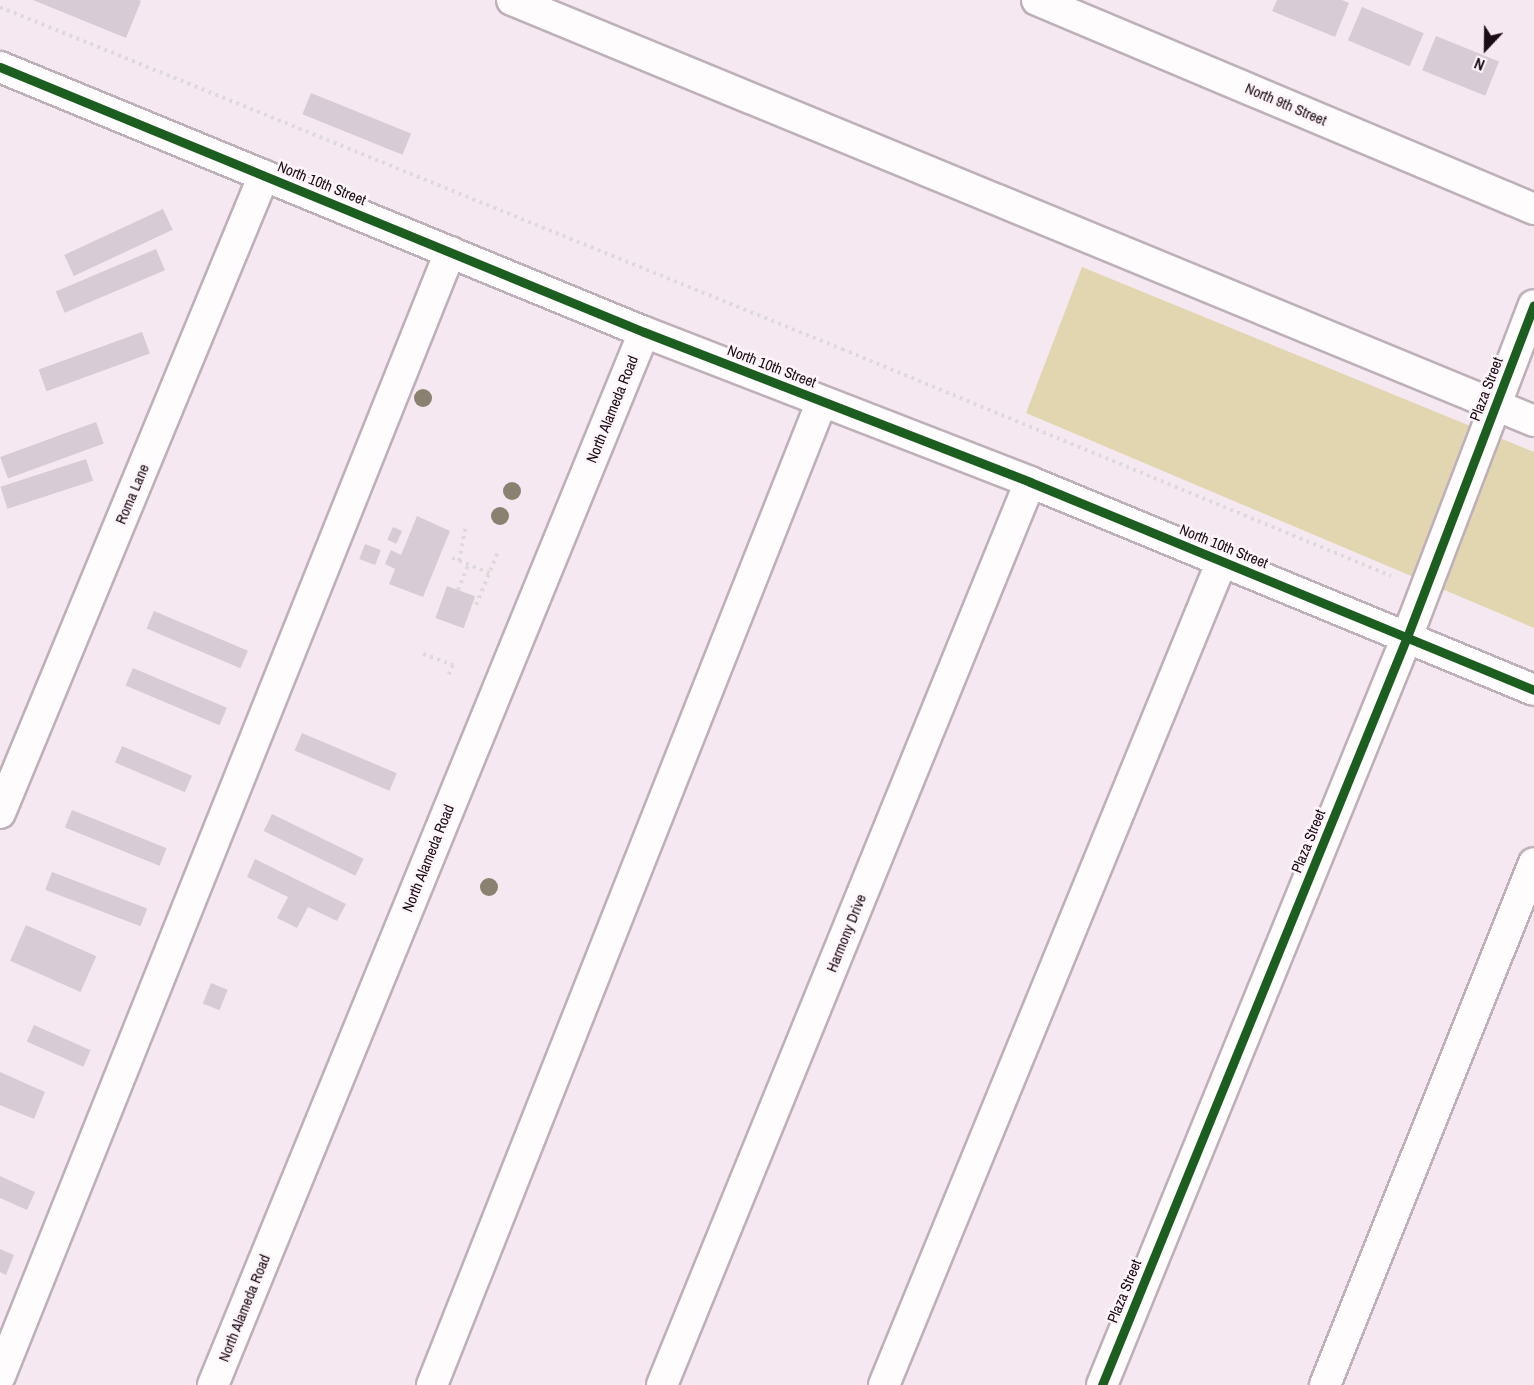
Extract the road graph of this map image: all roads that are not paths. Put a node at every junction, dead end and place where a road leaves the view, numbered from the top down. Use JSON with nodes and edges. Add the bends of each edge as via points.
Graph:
{"nodes":[{"id":1,"x":512,"y":0,"type":"edge"},
{"id":2,"x":1037,"y":0,"type":"edge"},
{"id":3,"x":0,"y":67,"type":"edge"},
{"id":4,"x":264,"y":175,"type":"junction"},
{"id":5,"x":1534,"y":209,"type":"edge"},
{"id":6,"x":450,"y":252,"type":"junction"},
{"id":7,"x":1534,"y":305,"type":"edge"},
{"id":8,"x":644,"y":332,"type":"junction"},
{"id":9,"x":822,"y":401,"type":"junction"},
{"id":10,"x":1496,"y":405,"type":"junction"},
{"id":11,"x":1534,"y":421,"type":"edge"},
{"id":12,"x":1029,"y":482,"type":"junction"},
{"id":13,"x":1222,"y":561,"type":"junction"},
{"id":14,"x":1407,"y":637,"type":"junction"},
{"id":15,"x":1534,"y":690,"type":"edge"},
{"id":16,"x":0,"y":813,"type":"edge"},
{"id":17,"x":1534,"y":863,"type":"edge"},
{"id":18,"x":0,"y":1376,"type":"edge"},
{"id":19,"x":213,"y":1385,"type":"edge"},
{"id":20,"x":432,"y":1385,"type":"edge"},
{"id":21,"x":662,"y":1385,"type":"edge"},
{"id":22,"x":884,"y":1385,"type":"edge"},
{"id":23,"x":1102,"y":1385,"type":"edge"},
{"id":24,"x":1325,"y":1385,"type":"edge"}],
"edges":[{"from":1,"to":10,"type":"street"},
{"from":2,"to":5,"type":"street","name":"North 9th Street"},
{"from":3,"to":4,"type":"street","name":"North 10th Street"},
{"from":4,"to":6,"type":"street","name":"North 10th Street"},
{"from":4,"to":16,"type":"street","name":"Roma Lane"},
{"from":6,"to":8,"type":"street","name":"North 10th Street"},
{"from":6,"to":18,"type":"street"},
{"from":7,"to":10,"type":"street","name":"Plaza Street"},
{"from":8,"to":9,"type":"street","name":"North 10th Street"},
{"from":8,"to":19,"type":"street","name":"North Alameda Road"},
{"from":9,"to":12,"type":"street","name":"North 10th Street"},
{"from":9,"to":20,"type":"street"},
{"from":10,"to":11,"type":"street"},
{"from":10,"to":14,"type":"street","name":"Plaza Street"},
{"from":12,"to":13,"type":"street","name":"North 10th Street"},
{"from":12,"to":21,"type":"street","name":"Harmony Drive"},
{"from":13,"to":14,"type":"street","name":"North 10th Street"},
{"from":13,"to":22,"type":"street"},
{"from":14,"to":15,"type":"street","name":"North 10th Street"},
{"from":14,"to":23,"type":"street","name":"Plaza Street"},
{"from":17,"to":24,"type":"street"}]}
